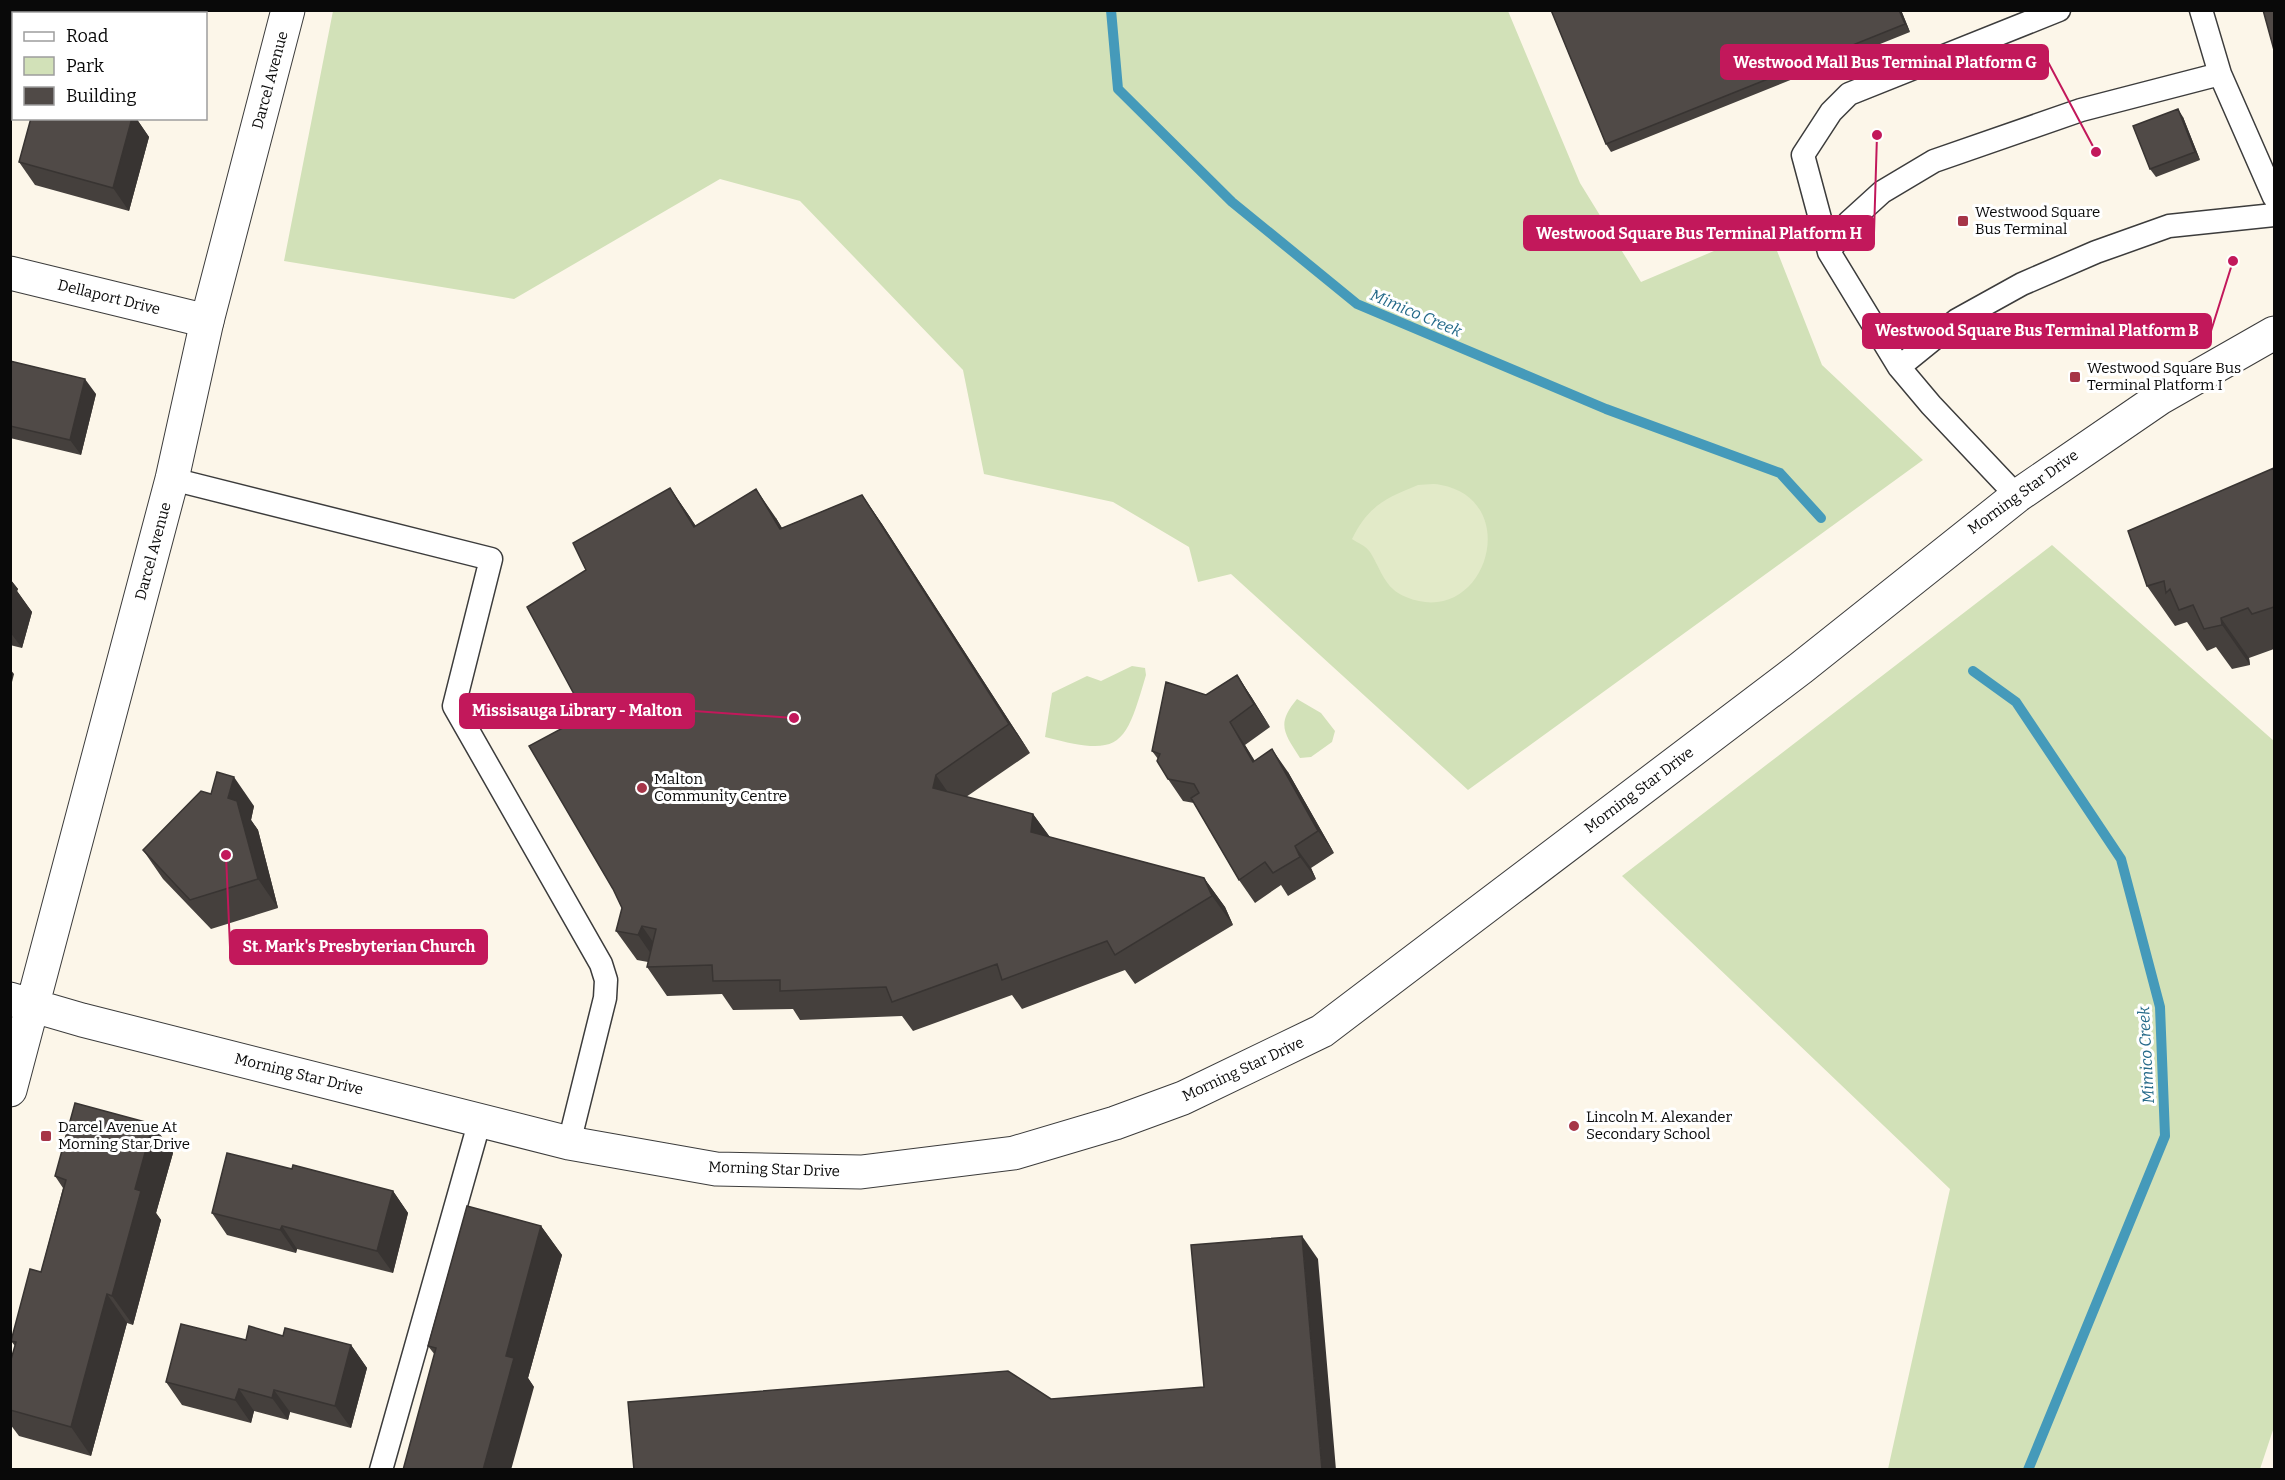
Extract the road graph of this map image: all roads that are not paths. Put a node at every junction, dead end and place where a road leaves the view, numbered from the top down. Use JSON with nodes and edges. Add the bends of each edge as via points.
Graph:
{"nodes":[{"id":1,"x":288,"y":10,"type":"edge"},
{"id":2,"x":2059,"y":10,"type":"edge"},
{"id":3,"x":2201,"y":10,"type":"edge"},
{"id":4,"x":2220,"y":74,"type":"junction"},
{"id":5,"x":2274,"y":197,"type":"edge"},
{"id":6,"x":2274,"y":215,"type":"edge"},
{"id":7,"x":1830,"y":252,"type":"junction"},
{"id":8,"x":10,"y":273,"type":"edge"},
{"id":9,"x":207,"y":321,"type":"junction"},
{"id":10,"x":2274,"y":333,"type":"edge"},
{"id":11,"x":1899,"y":367,"type":"junction"},
{"id":12,"x":172,"y":479,"type":"junction"},
{"id":13,"x":2017,"y":496,"type":"junction"},
{"id":14,"x":21,"y":1002,"type":"edge"},
{"id":15,"x":10,"y":1090,"type":"edge"},
{"id":16,"x":480,"y":1120,"type":"junction"},
{"id":17,"x":569,"y":1143,"type":"junction"},
{"id":18,"x":381,"y":1470,"type":"edge"}],
"edges":[{"from":1,"to":9,"type":"street","name":"Darcel Avenue"},
{"from":2,"to":7,"type":"lane","via":[[1849,94],[1831,112],[1803,155]]},
{"from":3,"to":4,"type":"lane"},
{"from":4,"to":5,"type":"lane"},
{"from":4,"to":7,"type":"lane","via":[[2081,110],[1934,161],[1882,192],[1849,222]]},
{"from":6,"to":11,"type":"lane","via":[[2169,226],[2096,252],[2022,284],[1957,320]]},
{"from":7,"to":11,"type":"lane"},
{"from":8,"to":9,"type":"street","name":"Dellaport Drive"},
{"from":9,"to":12,"type":"street","name":"Darcel Avenue"},
{"from":10,"to":13,"type":"street","name":"Morning Star Drive","via":[[2160,398]]},
{"from":11,"to":13,"type":"lane"},
{"from":12,"to":14,"type":"street","name":"Darcel Avenue"},
{"from":12,"to":17,"type":"lane","via":[[491,559],[454,706],[601,964],[606,980],[605,998]]},
{"from":13,"to":17,"type":"street","name":"Morning Star Drive","via":[[1801,668],[1322,1031],[1183,1098],[1014,1153],[861,1172],[716,1169]]},
{"from":14,"to":15,"type":"street","name":"Darcel Avenue"},
{"from":14,"to":16,"type":"street","name":"Morning Star Drive"},
{"from":16,"to":17,"type":"street","name":"Morning Star Drive"},
{"from":16,"to":18,"type":"lane"}]}
